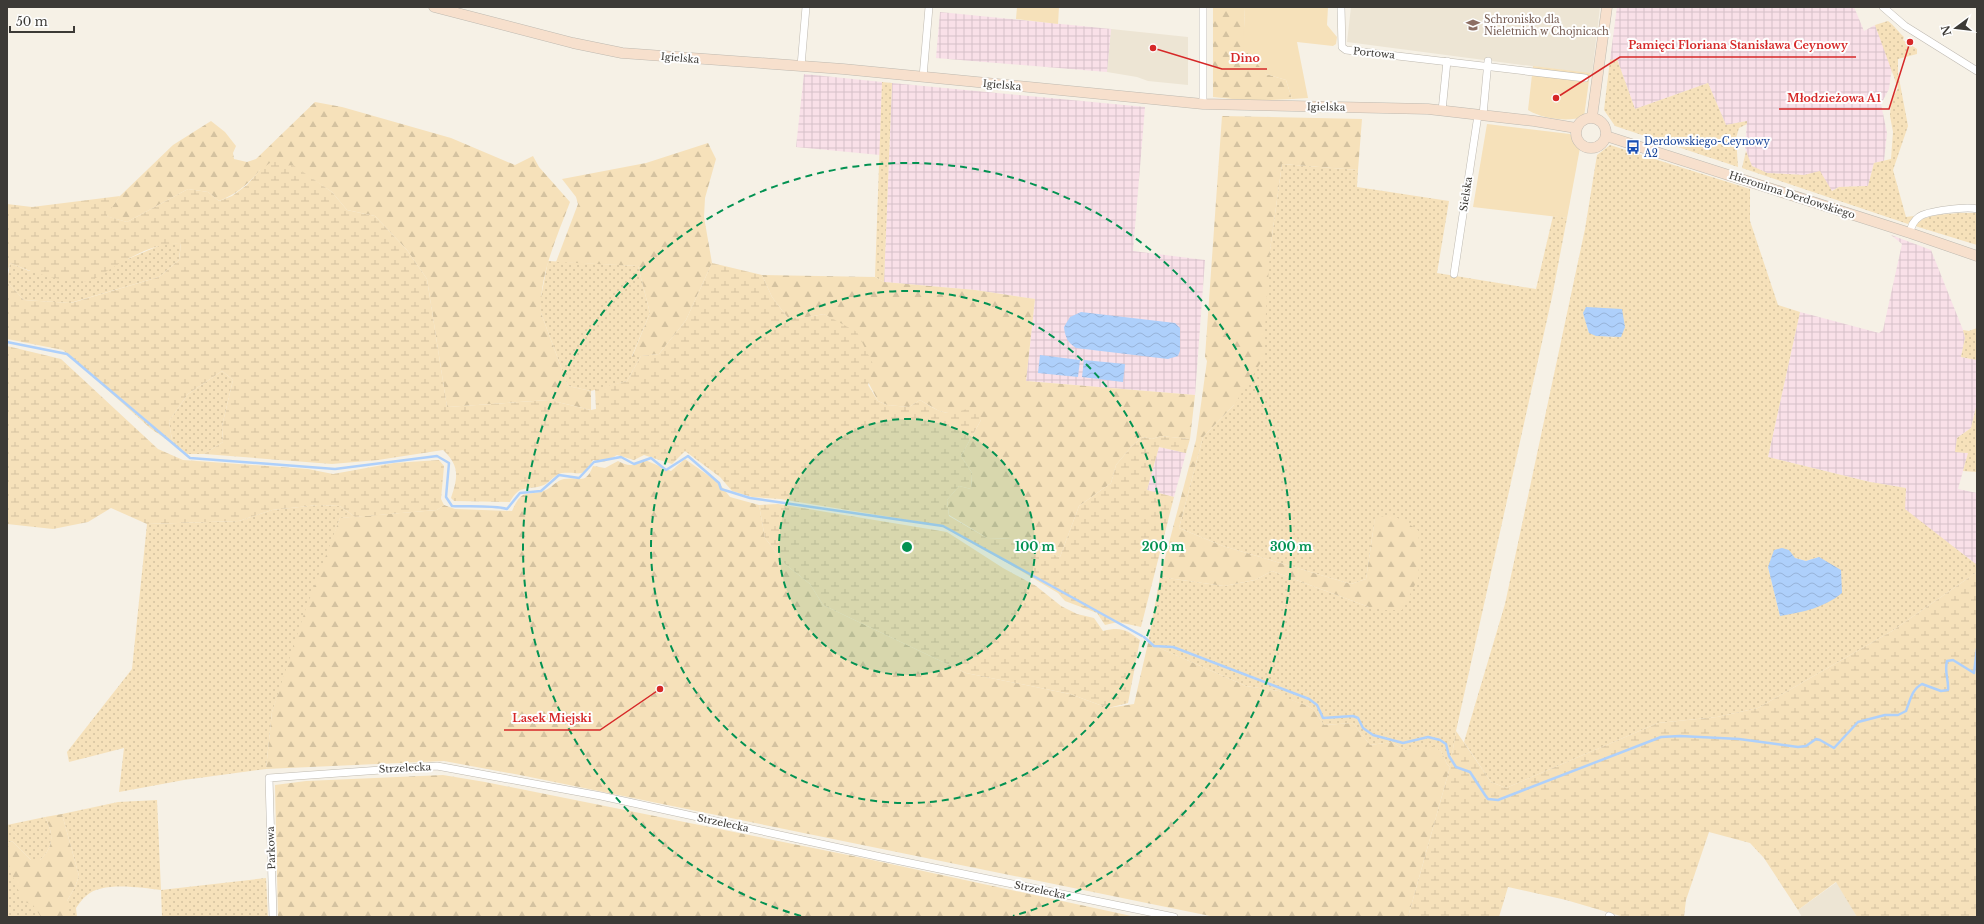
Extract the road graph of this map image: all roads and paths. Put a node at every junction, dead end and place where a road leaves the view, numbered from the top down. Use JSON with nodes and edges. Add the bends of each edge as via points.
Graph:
{"nodes":[{"id":1,"x":434,"y":7,"type":"edge"},
{"id":2,"x":806,"y":7,"type":"edge"},
{"id":3,"x":929,"y":7,"type":"edge"},
{"id":4,"x":1203,"y":7,"type":"edge"},
{"id":5,"x":1341,"y":7,"type":"edge"},
{"id":6,"x":1607,"y":7,"type":"edge"},
{"id":7,"x":1882,"y":7,"type":"edge"},
{"id":8,"x":1447,"y":61,"type":"junction"},
{"id":9,"x":1488,"y":63,"type":"junction"},
{"id":10,"x":802,"y":66,"type":"junction"},
{"id":11,"x":1977,"y":71,"type":"edge"},
{"id":12,"x":923,"y":77,"type":"junction"},
{"id":13,"x":1585,"y":78,"type":"dead end"},
{"id":14,"x":1203,"y":104,"type":"junction"},
{"id":15,"x":1442,"y":111,"type":"junction"},
{"id":16,"x":1481,"y":115,"type":"junction"},
{"id":17,"x":1592,"y":117,"type":"junction"},
{"id":18,"x":1576,"y":128,"type":"junction"},
{"id":19,"x":1606,"y":136,"type":"junction"},
{"id":20,"x":1977,"y":209,"type":"edge"},
{"id":21,"x":1910,"y":233,"type":"junction"},
{"id":22,"x":1977,"y":256,"type":"edge"},
{"id":23,"x":1454,"y":274,"type":"dead end"},
{"id":24,"x":269,"y":778,"type":"joint"},
{"id":25,"x":273,"y":917,"type":"edge"},
{"id":26,"x":1174,"y":917,"type":"edge"}],
"edges":[{"from":1,"to":10,"type":"street","name":"Igielska","via":[[622,53]]},
{"from":2,"to":10,"type":"street"},
{"from":3,"to":12,"type":"street"},
{"from":4,"to":14,"type":"street"},
{"from":5,"to":8,"type":"street","name":"Portowa","via":[[1341,41],[1342,47],[1346,50]]},
{"from":6,"to":17,"type":"street"},
{"from":7,"to":11,"type":"street","via":[[1905,26]]},
{"from":8,"to":9,"type":"street","name":"Portowa"},
{"from":8,"to":15,"type":"street"},
{"from":9,"to":13,"type":"street","name":"Portowa"},
{"from":9,"to":16,"type":"street"},
{"from":10,"to":12,"type":"street","name":"Igielska"},
{"from":12,"to":14,"type":"street","name":"Igielska"},
{"from":14,"to":15,"type":"street","name":"Igielska"},
{"from":15,"to":16,"type":"street","name":"Igielska"},
{"from":16,"to":18,"type":"street","name":"Igielska"},
{"from":16,"to":23,"type":"street","name":"Sielska"},
{"from":17,"to":18,"type":"street","via":[[1584,119]]},
{"from":17,"to":19,"type":"street","via":[[1601,122]]},
{"from":18,"to":19,"type":"street","via":[[1578,142],[1586,148],[1598,146]]},
{"from":19,"to":21,"type":"street","name":"Hieronima Derdowskiego"},
{"from":20,"to":21,"type":"street","via":[[1959,208],[1920,216],[1912,224]]},
{"from":21,"to":22,"type":"street","name":"Hieronima Derdowskiego"},
{"from":24,"to":25,"type":"street","name":"Parkowa"},
{"from":24,"to":26,"type":"street","name":"Strzelecka","via":[[437,766],[600,796]]}]}
